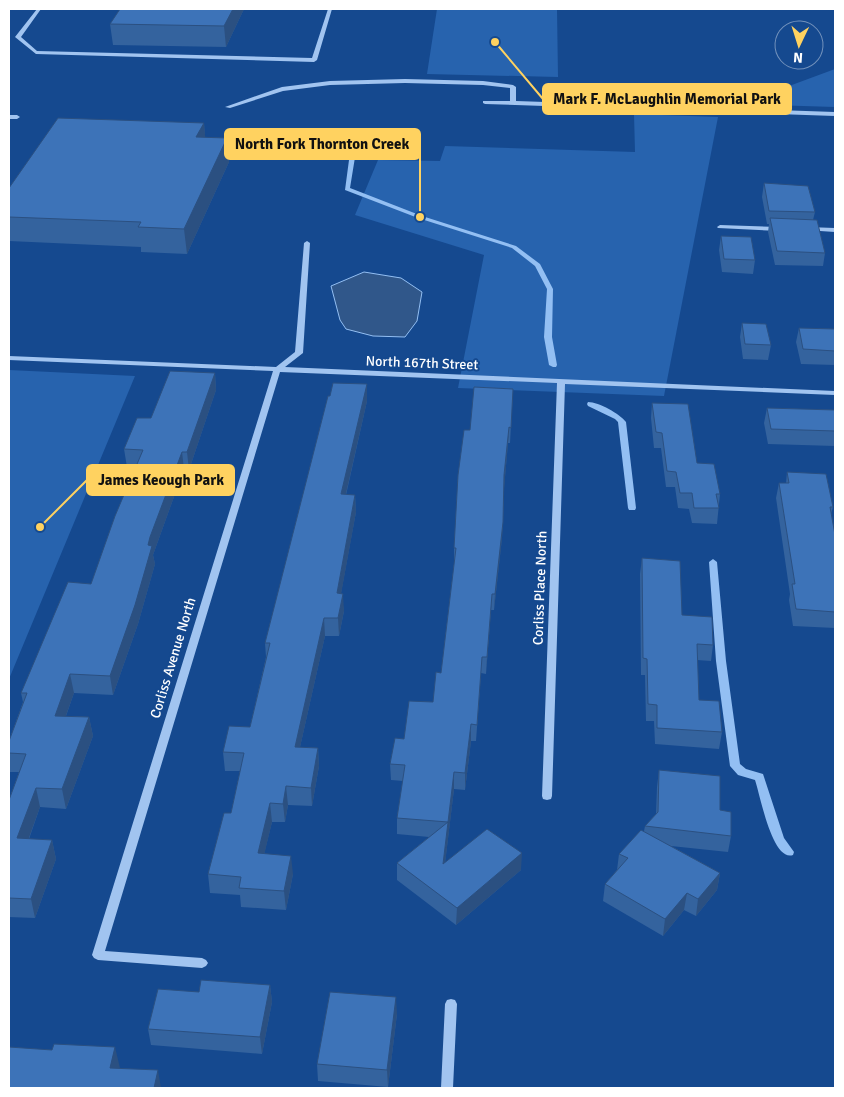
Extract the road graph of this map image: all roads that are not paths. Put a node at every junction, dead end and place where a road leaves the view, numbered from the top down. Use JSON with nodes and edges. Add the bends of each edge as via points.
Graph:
{"nodes":[{"id":1,"x":39,"y":9,"type":"edge"},
{"id":2,"x":330,"y":9,"type":"edge"},
{"id":3,"x":282,"y":89,"type":"joint"},
{"id":4,"x":485,"y":102,"type":"dead end"},
{"id":5,"x":513,"y":103,"type":"junction"},
{"id":6,"x":228,"y":107,"type":"dead end"},
{"id":7,"x":835,"y":114,"type":"edge"},
{"id":8,"x":9,"y":117,"type":"edge"},
{"id":9,"x":17,"y":117,"type":"dead end"},
{"id":10,"x":720,"y":227,"type":"dead end"},
{"id":11,"x":787,"y":229,"type":"edge"},
{"id":12,"x":797,"y":229,"type":"edge"},
{"id":13,"x":835,"y":230,"type":"edge"},
{"id":14,"x":307,"y":243,"type":"dead end"},
{"id":15,"x":9,"y":358,"type":"edge"},
{"id":16,"x":277,"y":370,"type":"junction"},
{"id":17,"x":562,"y":381,"type":"junction"},
{"id":18,"x":835,"y":394,"type":"edge"},
{"id":19,"x":547,"y":796,"type":"dead end"},
{"id":20,"x":98,"y":955,"type":"joint"},
{"id":21,"x":202,"y":963,"type":"dead end"},
{"id":22,"x":451,"y":1004,"type":"dead end"},
{"id":23,"x":447,"y":1088,"type":"edge"}],
"edges":[{"from":1,"to":2,"type":"street","via":[[18,37],[36,52],[314,60]]},
{"from":3,"to":5,"type":"street","via":[[394,78],[483,83],[513,87]]},
{"from":3,"to":6,"type":"street"},
{"from":4,"to":5,"type":"street"},
{"from":5,"to":7,"type":"street"},
{"from":8,"to":9,"type":"street"},
{"from":10,"to":11,"type":"street"},
{"from":12,"to":13,"type":"street"},
{"from":14,"to":16,"type":"street","via":[[299,353]]},
{"from":15,"to":16,"type":"street","name":"North 167th Street"},
{"from":16,"to":17,"type":"street","name":"North 167th Street"},
{"from":16,"to":20,"type":"street","name":"Corliss Avenue North"},
{"from":17,"to":18,"type":"street","name":"North 167th Street"},
{"from":17,"to":19,"type":"street","name":"Corliss Place North"},
{"from":20,"to":21,"type":"street"},
{"from":22,"to":23,"type":"street"}]}
